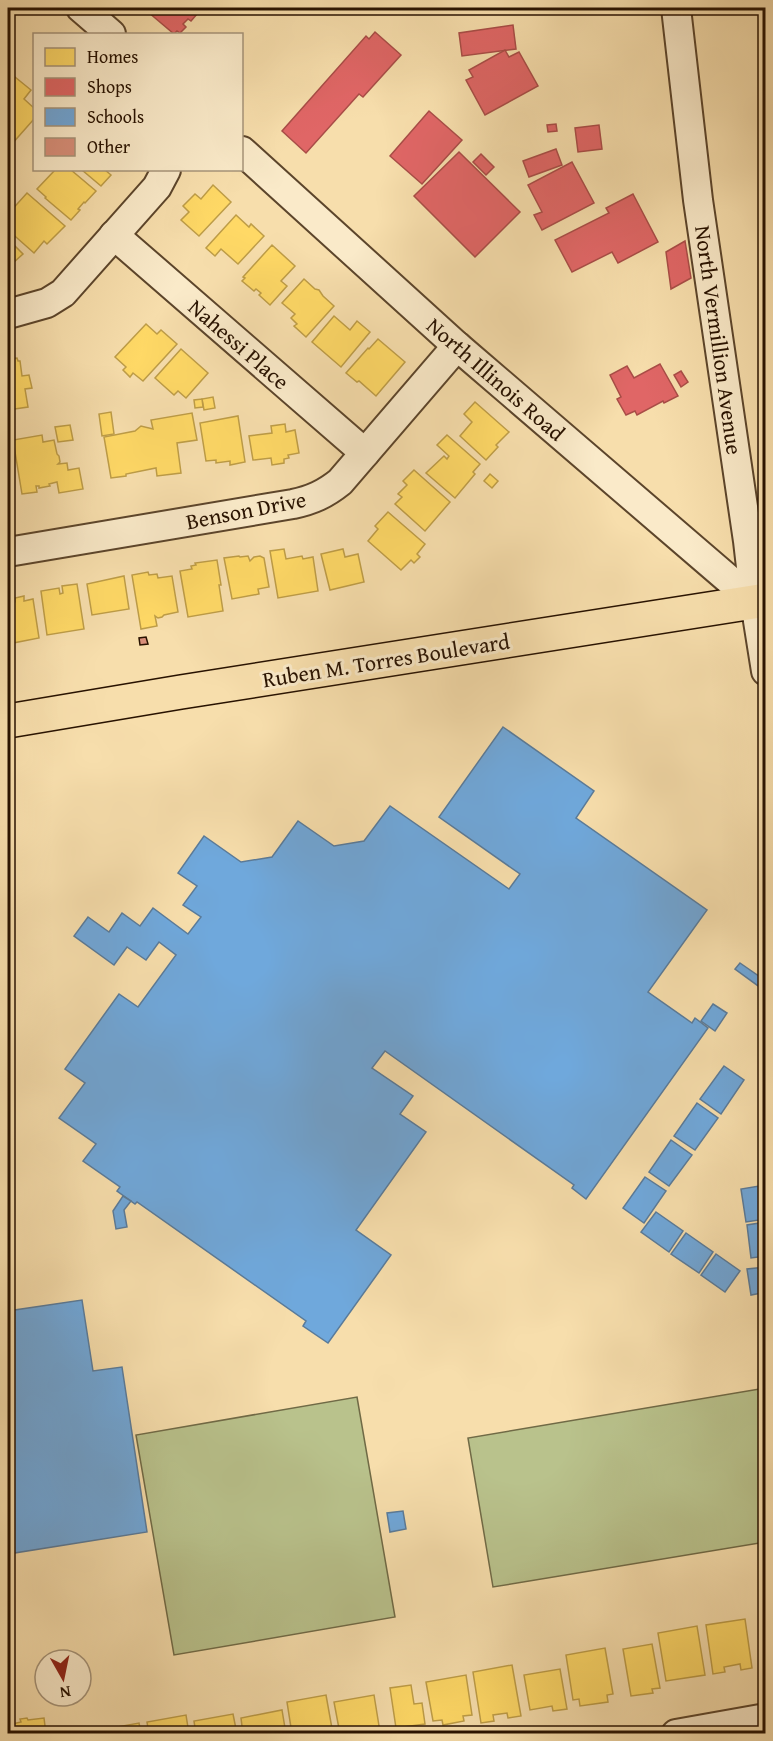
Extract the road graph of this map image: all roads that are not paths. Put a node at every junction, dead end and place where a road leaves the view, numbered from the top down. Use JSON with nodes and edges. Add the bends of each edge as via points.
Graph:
{"nodes":[{"id":1,"x":81,"y":8,"type":"edge"},
{"id":2,"x":676,"y":8,"type":"edge"},
{"id":3,"x":110,"y":33,"type":"edge"},
{"id":4,"x":243,"y":152,"type":"edge"},
{"id":5,"x":165,"y":171,"type":"edge"},
{"id":6,"x":114,"y":235,"type":"junction"},
{"id":7,"x":8,"y":314,"type":"edge"},
{"id":8,"x":457,"y":346,"type":"junction"},
{"id":9,"x":365,"y":453,"type":"junction"},
{"id":10,"x":8,"y":552,"type":"edge"},
{"id":11,"x":760,"y":601,"type":"edge"},
{"id":12,"x":765,"y":671,"type":"edge"},
{"id":13,"x":8,"y":721,"type":"edge"},
{"id":14,"x":765,"y":1718,"type":"edge"},
{"id":15,"x":676,"y":1734,"type":"edge"}],
"edges":[{"from":1,"to":3,"type":"street"},
{"from":2,"to":11,"type":"street","name":"North Vermillion Avenue","via":[[698,200]]},
{"from":4,"to":8,"type":"street","name":"North Illinois Road"},
{"from":5,"to":6,"type":"street","via":[[157,187]]},
{"from":6,"to":7,"type":"street","via":[[63,293],[47,303]]},
{"from":6,"to":9,"type":"street","name":"Nahessi Place"},
{"from":8,"to":9,"type":"street","name":"Benson Drive"},
{"from":8,"to":11,"type":"street","name":"North Illinois Road"},
{"from":9,"to":10,"type":"street","name":"Benson Drive","via":[[340,482],[311,500]]},
{"from":11,"to":12,"type":"street","name":"North Vermillion Avenue"},
{"from":11,"to":13,"type":"main road","name":"Ruben M. Torres Boulevard"},
{"from":14,"to":15,"type":"street"}]}
